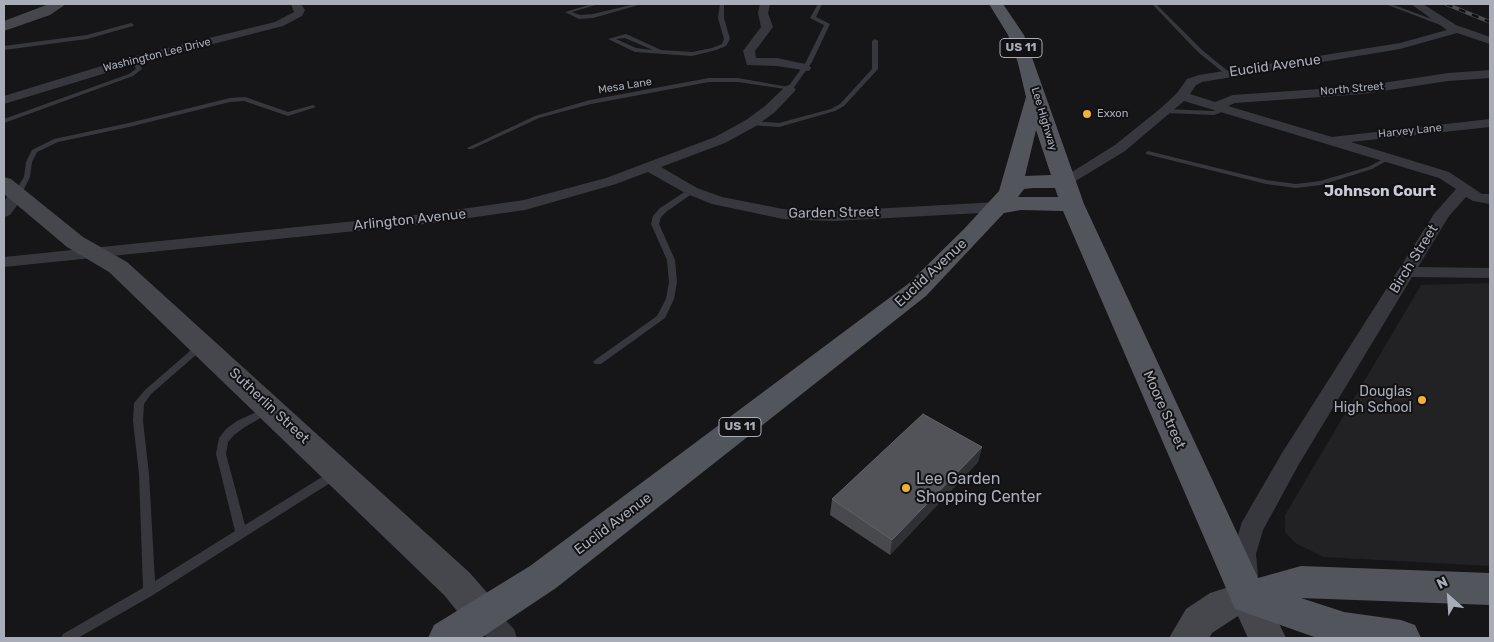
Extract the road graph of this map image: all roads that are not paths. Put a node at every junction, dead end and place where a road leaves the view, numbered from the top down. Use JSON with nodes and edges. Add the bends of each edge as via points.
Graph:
{"nodes":[{"id":1,"x":59,"y":4,"type":"edge"},
{"id":2,"x":296,"y":4,"type":"edge"},
{"id":3,"x":597,"y":4,"type":"edge"},
{"id":4,"x":640,"y":4,"type":"edge"},
{"id":5,"x":722,"y":4,"type":"edge"},
{"id":6,"x":765,"y":4,"type":"edge"},
{"id":7,"x":820,"y":4,"type":"edge"},
{"id":8,"x":996,"y":4,"type":"edge"},
{"id":9,"x":1154,"y":4,"type":"edge"},
{"id":10,"x":1387,"y":4,"type":"edge"},
{"id":11,"x":1416,"y":4,"type":"edge"},
{"id":12,"x":4,"y":20,"type":"edge"},
{"id":13,"x":131,"y":25,"type":"dead end"},
{"id":14,"x":4,"y":26,"type":"edge"},
{"id":15,"x":1452,"y":27,"type":"junction"},
{"id":16,"x":875,"y":41,"type":"dead end"},
{"id":17,"x":1490,"y":41,"type":"edge"},
{"id":18,"x":4,"y":48,"type":"edge"},
{"id":19,"x":658,"y":50,"type":"junction"},
{"id":20,"x":135,"y":60,"type":"junction"},
{"id":21,"x":805,"y":68,"type":"junction"},
{"id":22,"x":1227,"y":73,"type":"junction"},
{"id":23,"x":1490,"y":74,"type":"edge"},
{"id":24,"x":790,"y":89,"type":"junction"},
{"id":25,"x":1182,"y":96,"type":"junction"},
{"id":26,"x":1035,"y":97,"type":"junction"},
{"id":27,"x":4,"y":100,"type":"edge"},
{"id":28,"x":313,"y":107,"type":"dead end"},
{"id":29,"x":1220,"y":107,"type":"junction"},
{"id":30,"x":1166,"y":111,"type":"junction"},
{"id":31,"x":4,"y":121,"type":"edge"},
{"id":32,"x":1490,"y":122,"type":"edge"},
{"id":33,"x":751,"y":123,"type":"junction"},
{"id":34,"x":1330,"y":140,"type":"junction"},
{"id":35,"x":470,"y":148,"type":"dead end"},
{"id":36,"x":1148,"y":153,"type":"dead end"},
{"id":37,"x":1389,"y":158,"type":"junction"},
{"id":38,"x":650,"y":167,"type":"junction"},
{"id":39,"x":1464,"y":190,"type":"junction"},
{"id":40,"x":692,"y":192,"type":"junction"},
{"id":41,"x":1068,"y":193,"type":"junction"},
{"id":42,"x":8,"y":196,"type":"edge"},
{"id":43,"x":1004,"y":199,"type":"junction"},
{"id":44,"x":1490,"y":199,"type":"edge"},
{"id":45,"x":92,"y":252,"type":"junction"},
{"id":46,"x":4,"y":262,"type":"edge"},
{"id":47,"x":1406,"y":272,"type":"junction"},
{"id":48,"x":1490,"y":273,"type":"edge"},
{"id":49,"x":203,"y":344,"type":"junction"},
{"id":50,"x":598,"y":362,"type":"dead end"},
{"id":51,"x":271,"y":408,"type":"junction"},
{"id":52,"x":338,"y":472,"type":"junction"},
{"id":53,"x":241,"y":533,"type":"junction"},
{"id":54,"x":1490,"y":589,"type":"edge"},
{"id":55,"x":149,"y":591,"type":"junction"},
{"id":56,"x":1248,"y":597,"type":"junction"},
{"id":57,"x":484,"y":615,"type":"junction"},
{"id":58,"x":67,"y":638,"type":"edge"},
{"id":59,"x":448,"y":638,"type":"edge"},
{"id":60,"x":504,"y":638,"type":"edge"},
{"id":61,"x":1188,"y":638,"type":"edge"},
{"id":62,"x":1267,"y":638,"type":"edge"},
{"id":63,"x":1401,"y":638,"type":"edge"}],
"edges":[{"from":1,"to":12,"type":"street"},
{"from":1,"to":14,"type":"street"},
{"from":2,"to":20,"type":"street","name":"Washington Lee Drive","via":[[300,10],[298,14],[280,24]]},
{"from":3,"to":4,"type":"lane","via":[[567,12],[579,17],[593,16]]},
{"from":5,"to":19,"type":"lane","via":[[721,18],[727,39],[724,45],[702,53]]},
{"from":6,"to":21,"type":"street","via":[[763,13],[767,28],[749,51],[751,62],[777,62]]},
{"from":7,"to":21,"type":"lane","via":[[813,18],[827,24]]},
{"from":8,"to":26,"type":"main road","name":"Lee Highway","number":"US 11","via":[[1016,35],[1028,62]]},
{"from":9,"to":22,"type":"lane","via":[[1200,51]]},
{"from":10,"to":15,"type":"lane"},
{"from":11,"to":15,"type":"street"},
{"from":13,"to":18,"type":"lane","via":[[87,36]]},
{"from":15,"to":17,"type":"street"},
{"from":15,"to":22,"type":"street","name":"Euclid Avenue","via":[[1450,33],[1400,46]]},
{"from":16,"to":33,"type":"lane","via":[[875,68],[842,105],[779,125]]},
{"from":19,"to":19,"type":"lane","via":[[636,50],[611,39],[626,36]]},
{"from":20,"to":27,"type":"street","name":"Washington Lee Drive"},
{"from":20,"to":31,"type":"lane","via":[[139,69],[131,75]]},
{"from":21,"to":24,"type":"lane"},
{"from":22,"to":25,"type":"street","name":"Euclid Avenue","via":[[1191,82]]},
{"from":23,"to":29,"type":"street","name":"North Street","via":[[1363,90],[1233,99]]},
{"from":24,"to":33,"type":"street","name":"Arlington Avenue"},
{"from":24,"to":35,"type":"lane","name":"Mesa Lane","via":[[738,80],[717,80],[590,102],[537,117]]},
{"from":25,"to":29,"type":"street"},
{"from":25,"to":30,"type":"street","name":"Euclid Avenue"},
{"from":26,"to":41,"type":"main road","name":"Lee Highway","number":"US 11"},
{"from":26,"to":43,"type":"main road"},
{"from":28,"to":42,"type":"lane","via":[[288,114],[245,99],[230,100],[56,140],[34,151],[27,177]]},
{"from":29,"to":30,"type":"lane","via":[[1214,113]]},
{"from":29,"to":34,"type":"street"},
{"from":30,"to":41,"type":"street","name":"Euclid Avenue"},
{"from":32,"to":34,"type":"street","name":"Harvey Lane"},
{"from":33,"to":38,"type":"street","name":"Arlington Avenue","via":[[720,140]]},
{"from":34,"to":37,"type":"street"},
{"from":36,"to":37,"type":"lane","via":[[1266,182],[1296,186],[1321,183],[1370,168]]},
{"from":37,"to":39,"type":"street","via":[[1444,175]]},
{"from":38,"to":40,"type":"street","name":"Garden Street"},
{"from":38,"to":45,"type":"street","name":"Arlington Avenue","via":[[574,192],[493,210]]},
{"from":39,"to":44,"type":"street","via":[[1478,198]]},
{"from":39,"to":47,"type":"street","name":"Birch Street","via":[[1442,214]]},
{"from":40,"to":43,"type":"street","name":"Garden Street","via":[[744,208],[811,216]]},
{"from":40,"to":50,"type":"lane","via":[[663,210],[655,224],[671,260],[673,282],[670,299],[661,318]]},
{"from":41,"to":43,"type":"main road","via":[[1020,203]]},
{"from":41,"to":56,"type":"main road","name":"Moore Street"},
{"from":42,"to":45,"type":"street","name":"Sutherlin Street"},
{"from":43,"to":57,"type":"main road","name":"Euclid Avenue","number":"US 11","via":[[917,290],[543,576]]},
{"from":45,"to":46,"type":"street","name":"Arlington Avenue"},
{"from":45,"to":49,"type":"street","name":"Sutherlin Street","via":[[118,267]]},
{"from":47,"to":48,"type":"street"},
{"from":47,"to":56,"type":"street","name":"Birch Street","via":[[1290,459],[1251,529],[1244,554]]},
{"from":49,"to":51,"type":"street","name":"Sutherlin Street"},
{"from":49,"to":55,"type":"lane","via":[[139,403]]},
{"from":51,"to":52,"type":"street","name":"Sutherlin Street"},
{"from":51,"to":53,"type":"lane","via":[[241,424],[223,441],[221,454]]},
{"from":52,"to":53,"type":"lane"},
{"from":52,"to":57,"type":"street","name":"Sutherlin Street","via":[[456,584]]},
{"from":53,"to":55,"type":"lane"},
{"from":54,"to":56,"type":"main road","via":[[1301,582]]},
{"from":55,"to":58,"type":"lane"},
{"from":56,"to":61,"type":"street","via":[[1223,604],[1199,621]]},
{"from":56,"to":62,"type":"street","name":"Moore Street"},
{"from":56,"to":63,"type":"main road","via":[[1344,630]]},
{"from":57,"to":59,"type":"main road","name":"Euclid Avenue","number":"US 11"},
{"from":57,"to":60,"type":"street","name":"Sutherlin Street"}]}
